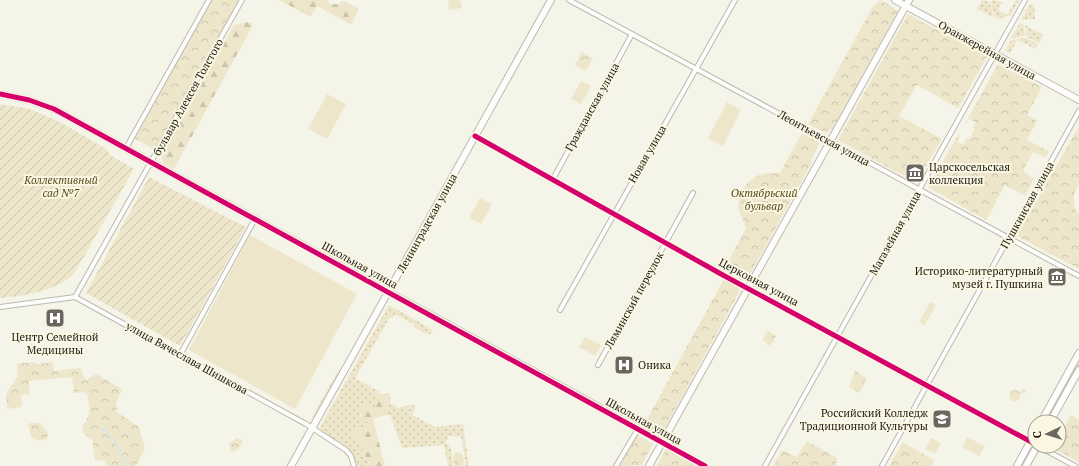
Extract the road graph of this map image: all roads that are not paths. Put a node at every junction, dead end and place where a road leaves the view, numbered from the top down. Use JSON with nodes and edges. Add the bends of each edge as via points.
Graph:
{"nodes":[{"id":1,"x":208,"y":0,"type":"edge"},
{"id":2,"x":242,"y":0,"type":"edge"},
{"id":3,"x":551,"y":0,"type":"edge"},
{"id":4,"x":569,"y":0,"type":"edge"},
{"id":5,"x":735,"y":0,"type":"edge"},
{"id":6,"x":895,"y":0,"type":"edge"},
{"id":7,"x":1025,"y":0,"type":"edge"},
{"id":8,"x":907,"y":3,"type":"edge"},
{"id":9,"x":632,"y":34,"type":"junction"},
{"id":10,"x":995,"y":55,"type":"junction"},
{"id":11,"x":696,"y":68,"type":"junction"},
{"id":12,"x":0,"y":94,"type":"edge"},
{"id":13,"x":1079,"y":100,"type":"edge"},
{"id":14,"x":1079,"y":112,"type":"edge"},
{"id":15,"x":475,"y":136,"type":"junction"},
{"id":16,"x":831,"y":141,"type":"junction"},
{"id":17,"x":126,"y":148,"type":"junction"},
{"id":18,"x":152,"y":163,"type":"junction"},
{"id":19,"x":553,"y":179,"type":"junction"},
{"id":20,"x":920,"y":189,"type":"junction"},
{"id":21,"x":693,"y":192,"type":"dead end"},
{"id":22,"x":613,"y":213,"type":"junction"},
{"id":23,"x":255,"y":219,"type":"junction"},
{"id":24,"x":1009,"y":238,"type":"junction"},
{"id":25,"x":666,"y":243,"type":"junction"},
{"id":26,"x":1079,"y":276,"type":"edge"},
{"id":27,"x":748,"y":287,"type":"junction"},
{"id":28,"x":388,"y":292,"type":"junction"},
{"id":29,"x":75,"y":297,"type":"junction"},
{"id":30,"x":0,"y":307,"type":"edge"},
{"id":31,"x":560,"y":310,"type":"dead end"},
{"id":32,"x":837,"y":336,"type":"junction"},
{"id":33,"x":1079,"y":354,"type":"edge"},
{"id":34,"x":180,"y":355,"type":"junction"},
{"id":35,"x":598,"y":365,"type":"dead end"},
{"id":36,"x":1079,"y":370,"type":"edge"},
{"id":37,"x":927,"y":385,"type":"junction"},
{"id":38,"x":1045,"y":414,"type":"edge"},
{"id":39,"x":1054,"y":414,"type":"edge"},
{"id":40,"x":312,"y":428,"type":"junction"},
{"id":41,"x":638,"y":429,"type":"junction"},
{"id":42,"x":1027,"y":440,"type":"edge"},
{"id":43,"x":663,"y":442,"type":"junction"},
{"id":44,"x":1027,"y":454,"type":"edge"},
{"id":45,"x":1031,"y":454,"type":"edge"},
{"id":46,"x":1053,"y":454,"type":"edge"},
{"id":47,"x":291,"y":466,"type":"edge"},
{"id":48,"x":354,"y":466,"type":"edge"},
{"id":49,"x":616,"y":466,"type":"edge"},
{"id":50,"x":649,"y":466,"type":"edge"},
{"id":51,"x":705,"y":466,"type":"edge"},
{"id":52,"x":765,"y":466,"type":"edge"},
{"id":53,"x":882,"y":466,"type":"edge"},
{"id":54,"x":1017,"y":466,"type":"edge"},
{"id":55,"x":1026,"y":466,"type":"edge"},
{"id":56,"x":1075,"y":466,"type":"edge"}],
"edges":[{"from":1,"to":17,"type":"street"},
{"from":2,"to":18,"type":"street","name":"бульвар Алексея Толстого"},
{"from":3,"to":15,"type":"street","name":"Ленинградская улица"},
{"from":4,"to":9,"type":"street","name":"Леонтьевская улица"},
{"from":5,"to":11,"type":"street","name":"Новая улица"},
{"from":6,"to":8,"type":"street","name":"Оранжерейная улица"},
{"from":7,"to":10,"type":"street","name":"Магазейная улица"},
{"from":8,"to":10,"type":"street","name":"Оранжерейная улица"},
{"from":8,"to":16,"type":"street"},
{"from":9,"to":11,"type":"street","name":"Леонтьевская улица"},
{"from":9,"to":19,"type":"street","name":"Гражданская улица"},
{"from":10,"to":13,"type":"street","name":"Оранжерейная улица"},
{"from":10,"to":20,"type":"street","name":"Магазейная улица"},
{"from":11,"to":16,"type":"street","name":"Леонтьевская улица"},
{"from":11,"to":22,"type":"street","name":"Новая улица"},
{"from":12,"to":17,"type":"street","name":"Школьная улица","via":[[54,109]]},
{"from":14,"to":24,"type":"street","name":"Пушкинская улица"},
{"from":15,"to":19,"type":"street","name":"Церковная улица"},
{"from":15,"to":28,"type":"street","name":"Ленинградская улица"},
{"from":16,"to":20,"type":"street","name":"Леонтьевская улица"},
{"from":16,"to":27,"type":"street"},
{"from":17,"to":18,"type":"street","name":"Школьная улица"},
{"from":18,"to":23,"type":"street","name":"Школьная улица"},
{"from":18,"to":29,"type":"street","name":"бульвар Алексея Толстого"},
{"from":19,"to":22,"type":"street","name":"Церковная улица"},
{"from":20,"to":24,"type":"street","name":"Леонтьевская улица"},
{"from":20,"to":32,"type":"street","name":"Магазейная улица"},
{"from":21,"to":25,"type":"street","name":"Ляминский переулок"},
{"from":22,"to":25,"type":"street","name":"Церковная улица"},
{"from":22,"to":31,"type":"street","name":"Новая улица"},
{"from":23,"to":28,"type":"street","name":"Школьная улица"},
{"from":23,"to":34,"type":"street"},
{"from":24,"to":26,"type":"street","name":"Леонтьевская улица"},
{"from":24,"to":37,"type":"street","name":"Пушкинская улица"},
{"from":25,"to":27,"type":"street","name":"Церковная улица"},
{"from":25,"to":35,"type":"street","name":"Ляминский переулок"},
{"from":27,"to":32,"type":"street","name":"Церковная улица"},
{"from":27,"to":43,"type":"street"},
{"from":28,"to":40,"type":"street","name":"Ленинградская улица"},
{"from":28,"to":41,"type":"street","name":"Школьная улица"},
{"from":29,"to":30,"type":"street"},
{"from":29,"to":34,"type":"street","name":"улица Вячеслава Шишкова"},
{"from":32,"to":37,"type":"street","name":"Церковная улица"},
{"from":32,"to":52,"type":"street","name":"Магазейная улица"},
{"from":33,"to":38,"type":"street"},
{"from":34,"to":40,"type":"street","name":"улица Вячеслава Шишкова"},
{"from":36,"to":39,"type":"street"},
{"from":37,"to":42,"type":"street","name":"Церковная улица"},
{"from":37,"to":53,"type":"street","name":"Пушкинская улица"},
{"from":40,"to":47,"type":"street","name":"Ленинградская улица"},
{"from":40,"to":48,"type":"street","name":"улица Вячеслава Шишкова","via":[[346,450]]},
{"from":41,"to":43,"type":"street","name":"Школьная улица"},
{"from":41,"to":49,"type":"street"},
{"from":43,"to":50,"type":"street"},
{"from":43,"to":51,"type":"street","name":"Школьная улица"},
{"from":44,"to":54,"type":"street"},
{"from":45,"to":55,"type":"street"},
{"from":46,"to":56,"type":"street","name":"Церковная улица"}]}
